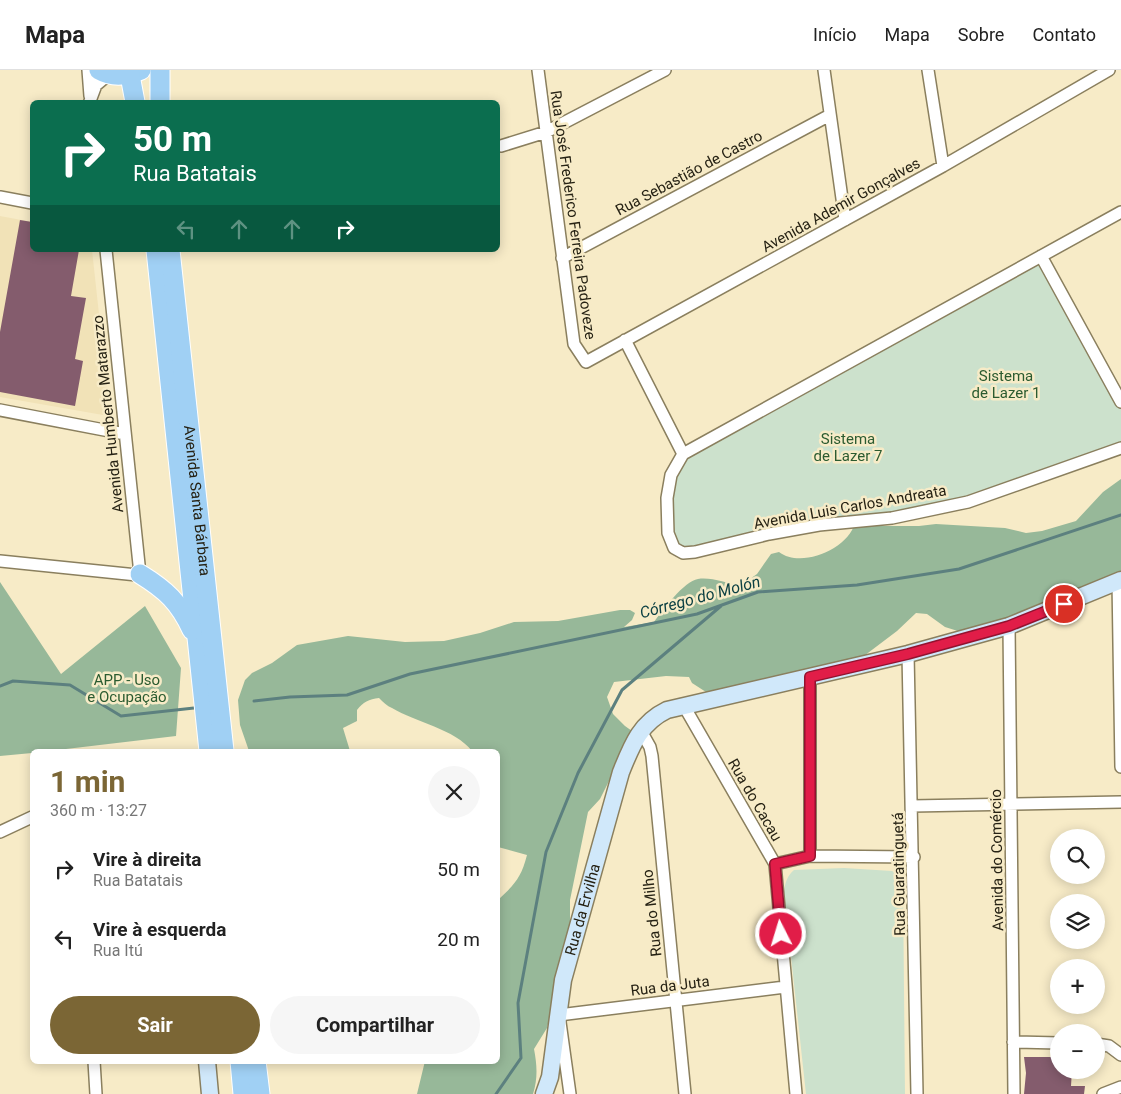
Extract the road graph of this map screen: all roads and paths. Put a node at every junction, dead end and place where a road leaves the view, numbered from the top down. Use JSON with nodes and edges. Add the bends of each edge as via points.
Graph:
{"nodes":[{"id":1,"x":88,"y":70,"type":"edge"},
{"id":2,"x":160,"y":70,"type":"edge"},
{"id":3,"x":538,"y":70,"type":"edge"},
{"id":4,"x":665,"y":70,"type":"edge"},
{"id":5,"x":824,"y":70,"type":"edge"},
{"id":6,"x":928,"y":70,"type":"edge"},
{"id":7,"x":1109,"y":70,"type":"edge"},
{"id":8,"x":133,"y":71,"type":"edge"},
{"id":9,"x":104,"y":73,"type":"edge"},
{"id":10,"x":90,"y":100,"type":"edge"},
{"id":11,"x":91,"y":100,"type":"edge"},
{"id":12,"x":135,"y":100,"type":"edge"},
{"id":13,"x":160,"y":100,"type":"edge"},
{"id":14,"x":830,"y":115,"type":"junction"},
{"id":15,"x":546,"y":132,"type":"junction"},
{"id":16,"x":501,"y":146,"type":"dead end"},
{"id":17,"x":943,"y":166,"type":"junction"},
{"id":18,"x":0,"y":197,"type":"edge"},
{"id":19,"x":30,"y":203,"type":"edge"},
{"id":20,"x":1121,"y":212,"type":"edge"},
{"id":21,"x":845,"y":220,"type":"junction"},
{"id":22,"x":106,"y":252,"type":"edge"},
{"id":23,"x":156,"y":252,"type":"edge"},
{"id":24,"x":170,"y":252,"type":"edge"},
{"id":25,"x":1041,"y":256,"type":"junction"},
{"id":26,"x":562,"y":258,"type":"junction"},
{"id":27,"x":625,"y":340,"type":"junction"},
{"id":28,"x":586,"y":362,"type":"joint"},
{"id":29,"x":1121,"y":402,"type":"edge"},
{"id":30,"x":0,"y":410,"type":"edge"},
{"id":31,"x":125,"y":434,"type":"junction"},
{"id":32,"x":1121,"y":448,"type":"edge"},
{"id":33,"x":683,"y":454,"type":"junction"},
{"id":34,"x":0,"y":561,"type":"edge"},
{"id":35,"x":140,"y":574,"type":"junction"},
{"id":36,"x":1120,"y":581,"type":"edge"},
{"id":37,"x":1009,"y":626,"type":"junction"},
{"id":38,"x":197,"y":641,"type":"junction"},
{"id":39,"x":908,"y":654,"type":"junction"},
{"id":40,"x":810,"y":677,"type":"junction"},
{"id":41,"x":684,"y":706,"type":"junction"},
{"id":42,"x":641,"y":731,"type":"junction"},
{"id":43,"x":206,"y":746,"type":"edge"},
{"id":44,"x":224,"y":749,"type":"edge"},
{"id":45,"x":1121,"y":766,"type":"edge"},
{"id":46,"x":1121,"y":802,"type":"edge"},
{"id":47,"x":1011,"y":804,"type":"junction"},
{"id":48,"x":912,"y":806,"type":"junction"},
{"id":49,"x":30,"y":817,"type":"edge"},
{"id":50,"x":0,"y":832,"type":"edge"},
{"id":51,"x":810,"y":856,"type":"junction"},
{"id":52,"x":914,"y":857,"type":"junction"},
{"id":53,"x":775,"y":864,"type":"junction"},
{"id":54,"x":785,"y":987,"type":"junction"},
{"id":55,"x":676,"y":1001,"type":"junction"},
{"id":56,"x":559,"y":1015,"type":"junction"},
{"id":57,"x":1013,"y":1042,"type":"junction"},
{"id":58,"x":1050,"y":1043,"type":"edge"},
{"id":59,"x":1105,"y":1045,"type":"edge"},
{"id":60,"x":1121,"y":1056,"type":"edge"},
{"id":61,"x":94,"y":1064,"type":"edge"},
{"id":62,"x":207,"y":1064,"type":"edge"},
{"id":63,"x":240,"y":1064,"type":"edge"},
{"id":64,"x":256,"y":1064,"type":"edge"},
{"id":65,"x":1121,"y":1087,"type":"edge"},
{"id":66,"x":96,"y":1094,"type":"edge"},
{"id":67,"x":210,"y":1094,"type":"edge"},
{"id":68,"x":243,"y":1094,"type":"edge"},
{"id":69,"x":260,"y":1094,"type":"edge"},
{"id":70,"x":544,"y":1094,"type":"edge"},
{"id":71,"x":570,"y":1094,"type":"edge"},
{"id":72,"x":685,"y":1094,"type":"edge"},
{"id":73,"x":796,"y":1094,"type":"edge"},
{"id":74,"x":917,"y":1094,"type":"edge"},
{"id":75,"x":1014,"y":1094,"type":"edge"},
{"id":76,"x":1103,"y":1094,"type":"edge"}],
"edges":[{"from":1,"to":10,"type":"street"},
{"from":2,"to":13,"type":"main road"},
{"from":3,"to":15,"type":"street","name":"Rua José Frederico Ferreira Padoveze"},
{"from":4,"to":15,"type":"street"},
{"from":5,"to":14,"type":"street"},
{"from":6,"to":17,"type":"street"},
{"from":7,"to":17,"type":"street","name":"Avenida Ademir Gonçalves"},
{"from":8,"to":9,"type":"main road"},
{"from":8,"to":12,"type":"main road"},
{"from":9,"to":11,"type":"street"},
{"from":14,"to":21,"type":"street"},
{"from":14,"to":26,"type":"street","name":"Rua Sebastião de Castro"},
{"from":15,"to":16,"type":"street"},
{"from":15,"to":26,"type":"street","name":"Rua José Frederico Ferreira Padoveze"},
{"from":17,"to":21,"type":"street","name":"Avenida Ademir Gonçalves"},
{"from":18,"to":19,"type":"street"},
{"from":20,"to":25,"type":"street"},
{"from":21,"to":27,"type":"street","name":"Avenida Ademir Gonçalves"},
{"from":22,"to":31,"type":"street","name":"Avenida Humberto Matarazzo"},
{"from":23,"to":38,"type":"main road","name":"Avenida Santa Bárbara"},
{"from":24,"to":44,"type":"main road","name":"Avenida Santa Bárbara"},
{"from":25,"to":29,"type":"street"},
{"from":25,"to":33,"type":"street"},
{"from":26,"to":28,"type":"street","name":"Rua José Frederico Ferreira Padoveze","via":[[574,344]]},
{"from":27,"to":28,"type":"street","name":"Avenida Ademir Gonçalves"},
{"from":27,"to":33,"type":"street"},
{"from":30,"to":31,"type":"street"},
{"from":31,"to":35,"type":"street","name":"Avenida Humberto Matarazzo"},
{"from":32,"to":33,"type":"street","name":"Avenida Luis Carlos Andreata","via":[[968,502],[892,518],[819,525],[682,553],[674,548],[668,533],[666,498],[671,474]]},
{"from":34,"to":35,"type":"street"},
{"from":35,"to":38,"type":"main road","via":[[177,602]]},
{"from":36,"to":37,"type":"street","name":"Rua da Ervilha"},
{"from":36,"to":45,"type":"street"},
{"from":37,"to":39,"type":"street","name":"Rua da Ervilha"},
{"from":37,"to":47,"type":"street","name":"Avenida do Comércio"},
{"from":38,"to":43,"type":"main road","name":"Avenida Santa Bárbara"},
{"from":39,"to":40,"type":"street","name":"Rua da Ervilha"},
{"from":39,"to":48,"type":"street","name":"Rua Guaratinguetá"},
{"from":40,"to":41,"type":"street","name":"Rua da Ervilha"},
{"from":40,"to":51,"type":"street"},
{"from":41,"to":42,"type":"street","name":"Rua da Ervilha","via":[[654,716]]},
{"from":41,"to":53,"type":"street","name":"Rua do Cacau"},
{"from":42,"to":55,"type":"street","name":"Rua do Milho","via":[[652,756]]},
{"from":42,"to":56,"type":"street","name":"Rua da Ervilha","via":[[620,772],[570,948],[562,980]]},
{"from":46,"to":47,"type":"street"},
{"from":47,"to":48,"type":"street"},
{"from":47,"to":57,"type":"street","name":"Avenida do Comércio"},
{"from":48,"to":52,"type":"street","name":"Rua Guaratinguetá"},
{"from":49,"to":50,"type":"street"},
{"from":51,"to":52,"type":"street"},
{"from":51,"to":53,"type":"street"},
{"from":52,"to":74,"type":"street","name":"Rua Guaratinguetá"},
{"from":53,"to":54,"type":"street","name":"Rua do Cacau"},
{"from":54,"to":55,"type":"street","name":"Rua da Juta"},
{"from":54,"to":73,"type":"street","name":"Rua do Cacau"},
{"from":55,"to":56,"type":"street","name":"Rua da Juta"},
{"from":55,"to":72,"type":"street","name":"Rua do Milho"},
{"from":56,"to":70,"type":"street","name":"Rua da Ervilha","via":[[550,1077]]},
{"from":56,"to":71,"type":"street"},
{"from":57,"to":58,"type":"street"},
{"from":57,"to":75,"type":"street","name":"Avenida do Comércio"},
{"from":59,"to":60,"type":"street"},
{"from":61,"to":66,"type":"street"},
{"from":62,"to":67,"type":"street"},
{"from":63,"to":68,"type":"main road"},
{"from":64,"to":69,"type":"main road"},
{"from":65,"to":76,"type":"street"}]}
